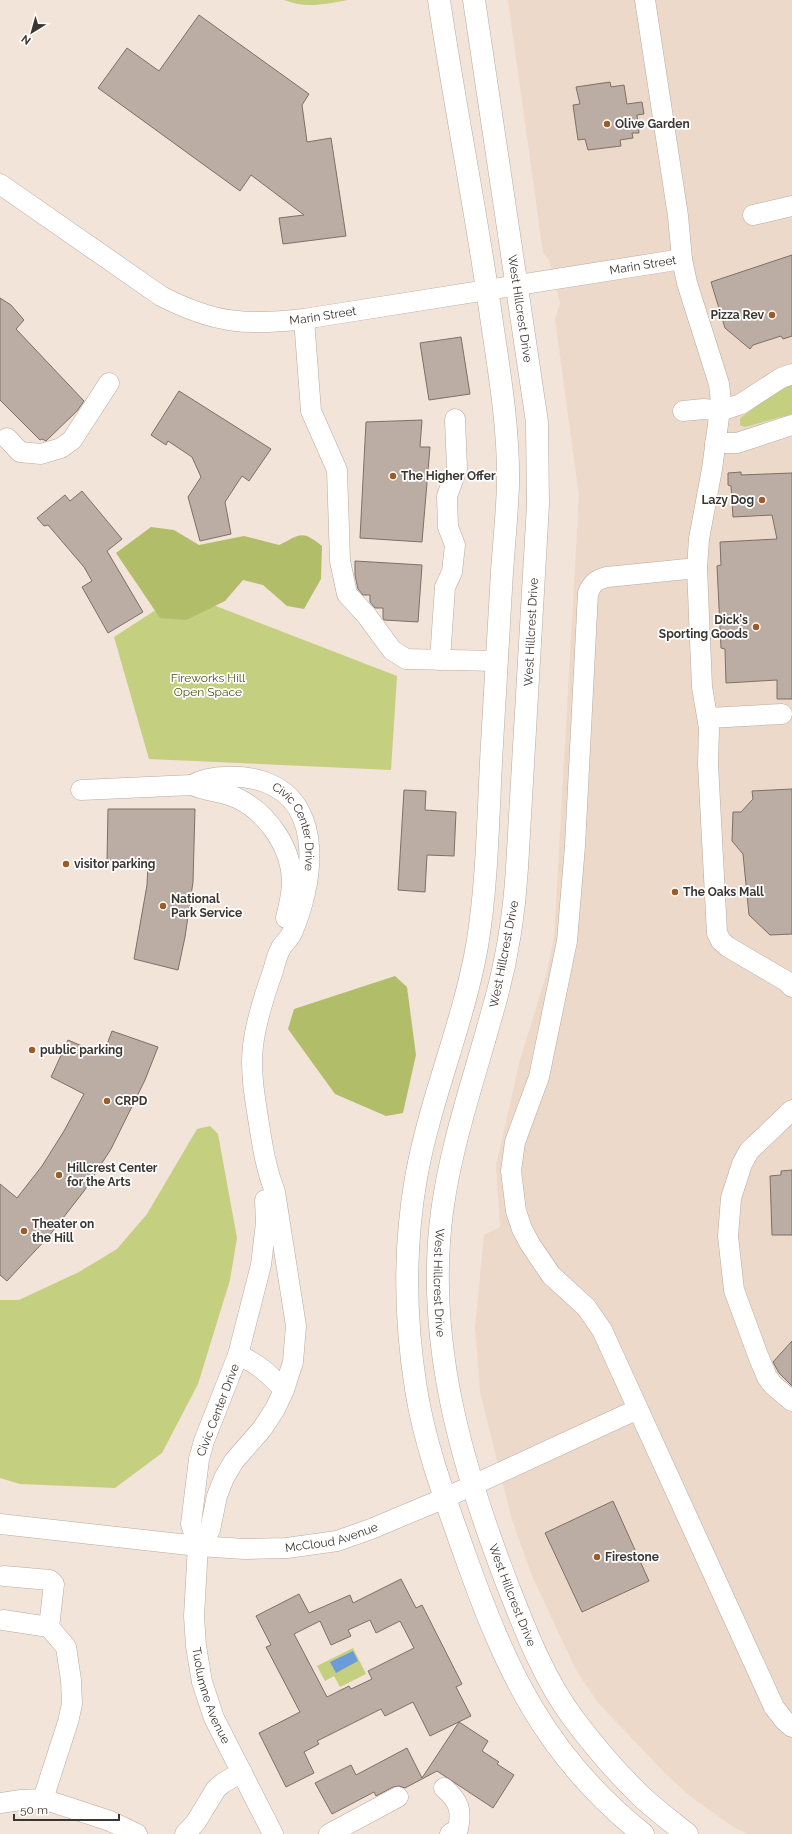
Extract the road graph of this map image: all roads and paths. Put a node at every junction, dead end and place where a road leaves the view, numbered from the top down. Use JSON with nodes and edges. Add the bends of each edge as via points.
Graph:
{"nodes":[{"id":1,"x":439,"y":0,"type":"edge"},
{"id":2,"x":474,"y":0,"type":"edge"},
{"id":3,"x":645,"y":0,"type":"edge"},
{"id":4,"x":0,"y":184,"type":"edge"},
{"id":5,"x":792,"y":206,"type":"edge"},
{"id":6,"x":753,"y":215,"type":"dead end"},
{"id":7,"x":682,"y":259,"type":"junction"},
{"id":8,"x":516,"y":285,"type":"junction"},
{"id":9,"x":487,"y":289,"type":"junction"},
{"id":10,"x":304,"y":319,"type":"junction"},
{"id":11,"x":792,"y":374,"type":"edge"},
{"id":12,"x":109,"y":383,"type":"dead end"},
{"id":13,"x":683,"y":411,"type":"dead end"},
{"id":14,"x":720,"y":411,"type":"junction"},
{"id":15,"x":455,"y":419,"type":"dead end"},
{"id":16,"x":792,"y":425,"type":"edge"},
{"id":17,"x":7,"y":438,"type":"dead end"},
{"id":18,"x":715,"y":443,"type":"junction"},
{"id":19,"x":696,"y":568,"type":"junction"},
{"id":20,"x":440,"y":660,"type":"junction"},
{"id":21,"x":497,"y":661,"type":"junction"},
{"id":22,"x":782,"y":714,"type":"dead end"},
{"id":23,"x":708,"y":718,"type":"junction"},
{"id":24,"x":192,"y":785,"type":"junction"},
{"id":25,"x":81,"y":790,"type":"dead end"},
{"id":26,"x":281,"y":948,"type":"junction"},
{"id":27,"x":792,"y":987,"type":"edge"},
{"id":28,"x":792,"y":1110,"type":"edge"},
{"id":29,"x":267,"y":1172,"type":"junction"},
{"id":30,"x":238,"y":1355,"type":"junction"},
{"id":31,"x":284,"y":1390,"type":"junction"},
{"id":32,"x":792,"y":1401,"type":"edge"},
{"id":33,"x":638,"y":1409,"type":"junction"},
{"id":34,"x":472,"y":1485,"type":"junction"},
{"id":35,"x":445,"y":1498,"type":"junction"},
{"id":36,"x":0,"y":1524,"type":"edge"},
{"id":37,"x":198,"y":1546,"type":"junction"},
{"id":38,"x":4,"y":1576,"type":"dead end"},
{"id":39,"x":3,"y":1620,"type":"dead end"},
{"id":40,"x":48,"y":1627,"type":"junction"},
{"id":41,"x":792,"y":1727,"type":"edge"},
{"id":42,"x":242,"y":1772,"type":"junction"},
{"id":43,"x":444,"y":1788,"type":"dead end"},
{"id":44,"x":398,"y":1797,"type":"dead end"},
{"id":45,"x":44,"y":1800,"type":"junction"},
{"id":46,"x":0,"y":1803,"type":"edge"},
{"id":47,"x":137,"y":1834,"type":"edge"},
{"id":48,"x":185,"y":1834,"type":"edge"},
{"id":49,"x":273,"y":1834,"type":"edge"},
{"id":50,"x":329,"y":1834,"type":"edge"},
{"id":51,"x":450,"y":1834,"type":"edge"},
{"id":52,"x":643,"y":1834,"type":"edge"},
{"id":53,"x":687,"y":1834,"type":"edge"}],
"edges":[{"from":1,"to":9,"type":"main road"},
{"from":2,"to":8,"type":"main road","name":"West Hillcrest Drive"},
{"from":3,"to":7,"type":"street","via":[[678,216]]},
{"from":4,"to":10,"type":"street","name":"Marin Street","via":[[161,296],[187,309],[234,322]]},
{"from":5,"to":6,"type":"street"},
{"from":7,"to":8,"type":"street","name":"Marin Street"},
{"from":7,"to":14,"type":"street","via":[[688,289],[719,384]]},
{"from":8,"to":9,"type":"street","name":"Marin Street"},
{"from":8,"to":34,"type":"main road","name":"West Hillcrest Drive","via":[[533,392],[538,505],[516,890],[503,972],[457,1137],[448,1180],[442,1215],[439,1261],[444,1366],[453,1418]]},
{"from":9,"to":10,"type":"street","name":"Marin Street"},
{"from":9,"to":21,"type":"main road","via":[[505,411],[508,471]]},
{"from":10,"to":20,"type":"street","via":[[311,411],[337,470],[340,561],[347,594],[398,656],[406,659]]},
{"from":11,"to":14,"type":"street","via":[[780,378],[740,404]]},
{"from":12,"to":17,"type":"street","via":[[72,440],[61,448],[41,454],[20,452]]},
{"from":13,"to":14,"type":"street"},
{"from":14,"to":18,"type":"street"},
{"from":15,"to":20,"type":"street","via":[[457,469],[447,496],[448,526],[455,545],[452,572],[445,587]]},
{"from":16,"to":18,"type":"street","via":[[737,443]]},
{"from":18,"to":19,"type":"street"},
{"from":19,"to":23,"type":"street","via":[[702,687]]},
{"from":19,"to":33,"type":"street","via":[[607,576],[596,580],[588,593],[575,846],[567,941],[539,1077],[515,1142],[511,1171],[516,1211],[525,1234],[551,1275],[586,1307],[595,1319]]},
{"from":20,"to":21,"type":"street"},
{"from":21,"to":35,"type":"main road","via":[[484,879],[477,946],[425,1135],[416,1180],[408,1260],[408,1309],[416,1388]]},
{"from":22,"to":23,"type":"street"},
{"from":23,"to":27,"type":"street","via":[[717,933],[728,947],[786,980]]},
{"from":24,"to":25,"type":"street","name":"Civic Center Drive"},
{"from":24,"to":26,"type":"street","name":"Civic Center Drive","via":[[238,798],[255,809],[271,825],[283,844],[292,882],[290,902],[281,934]]},
{"from":24,"to":26,"type":"street","name":"Civic Center Drive","via":[[200,780],[250,778],[278,788],[298,808],[309,838],[309,872],[304,897],[291,935]]},
{"from":26,"to":29,"type":"street","name":"Civic Center Drive","via":[[258,1015],[253,1047],[254,1093]]},
{"from":28,"to":32,"type":"street","via":[[750,1151],[742,1164],[731,1198],[728,1236],[734,1290],[754,1344],[767,1377]]},
{"from":29,"to":30,"type":"street","name":"Civic Center Drive","via":[[264,1247]]},
{"from":29,"to":31,"type":"street","name":"Civic Center Drive","via":[[275,1192],[296,1326],[293,1362]]},
{"from":30,"to":31,"type":"street","name":"Civic Center Drive","via":[[269,1373]]},
{"from":30,"to":37,"type":"street","name":"Civic Center Drive","via":[[199,1459],[191,1524]]},
{"from":31,"to":37,"type":"street","name":"Civic Center Drive","via":[[262,1429],[234,1461],[224,1478],[216,1496],[210,1530]]},
{"from":33,"to":34,"type":"street","name":"McCloud Avenue"},
{"from":33,"to":41,"type":"street","via":[[774,1707]]},
{"from":34,"to":35,"type":"street","name":"McCloud Avenue"},
{"from":34,"to":53,"type":"main road","name":"West Hillcrest Drive","via":[[496,1555],[545,1673],[568,1710],[603,1756],[643,1798]]},
{"from":35,"to":37,"type":"street","name":"McCloud Avenue","via":[[337,1541],[287,1548]]},
{"from":35,"to":52,"type":"main road","via":[[485,1610],[524,1696],[576,1771],[610,1806]]},
{"from":36,"to":37,"type":"street","name":"McCloud Avenue"},
{"from":37,"to":42,"type":"street","name":"Tuolumne Avenue","via":[[194,1616],[202,1682],[214,1718]]},
{"from":38,"to":40,"type":"street","via":[[50,1580],[54,1584]]},
{"from":39,"to":40,"type":"street"},
{"from":40,"to":45,"type":"street","via":[[66,1647],[72,1704]]},
{"from":42,"to":48,"type":"street","via":[[216,1789],[196,1822]]},
{"from":42,"to":49,"type":"street","name":"Tuolumne Avenue"},
{"from":43,"to":51,"type":"street","via":[[452,1795],[461,1813],[458,1829]]},
{"from":44,"to":50,"type":"street"},
{"from":45,"to":46,"type":"street"},
{"from":45,"to":47,"type":"street","via":[[110,1821]]}]}
